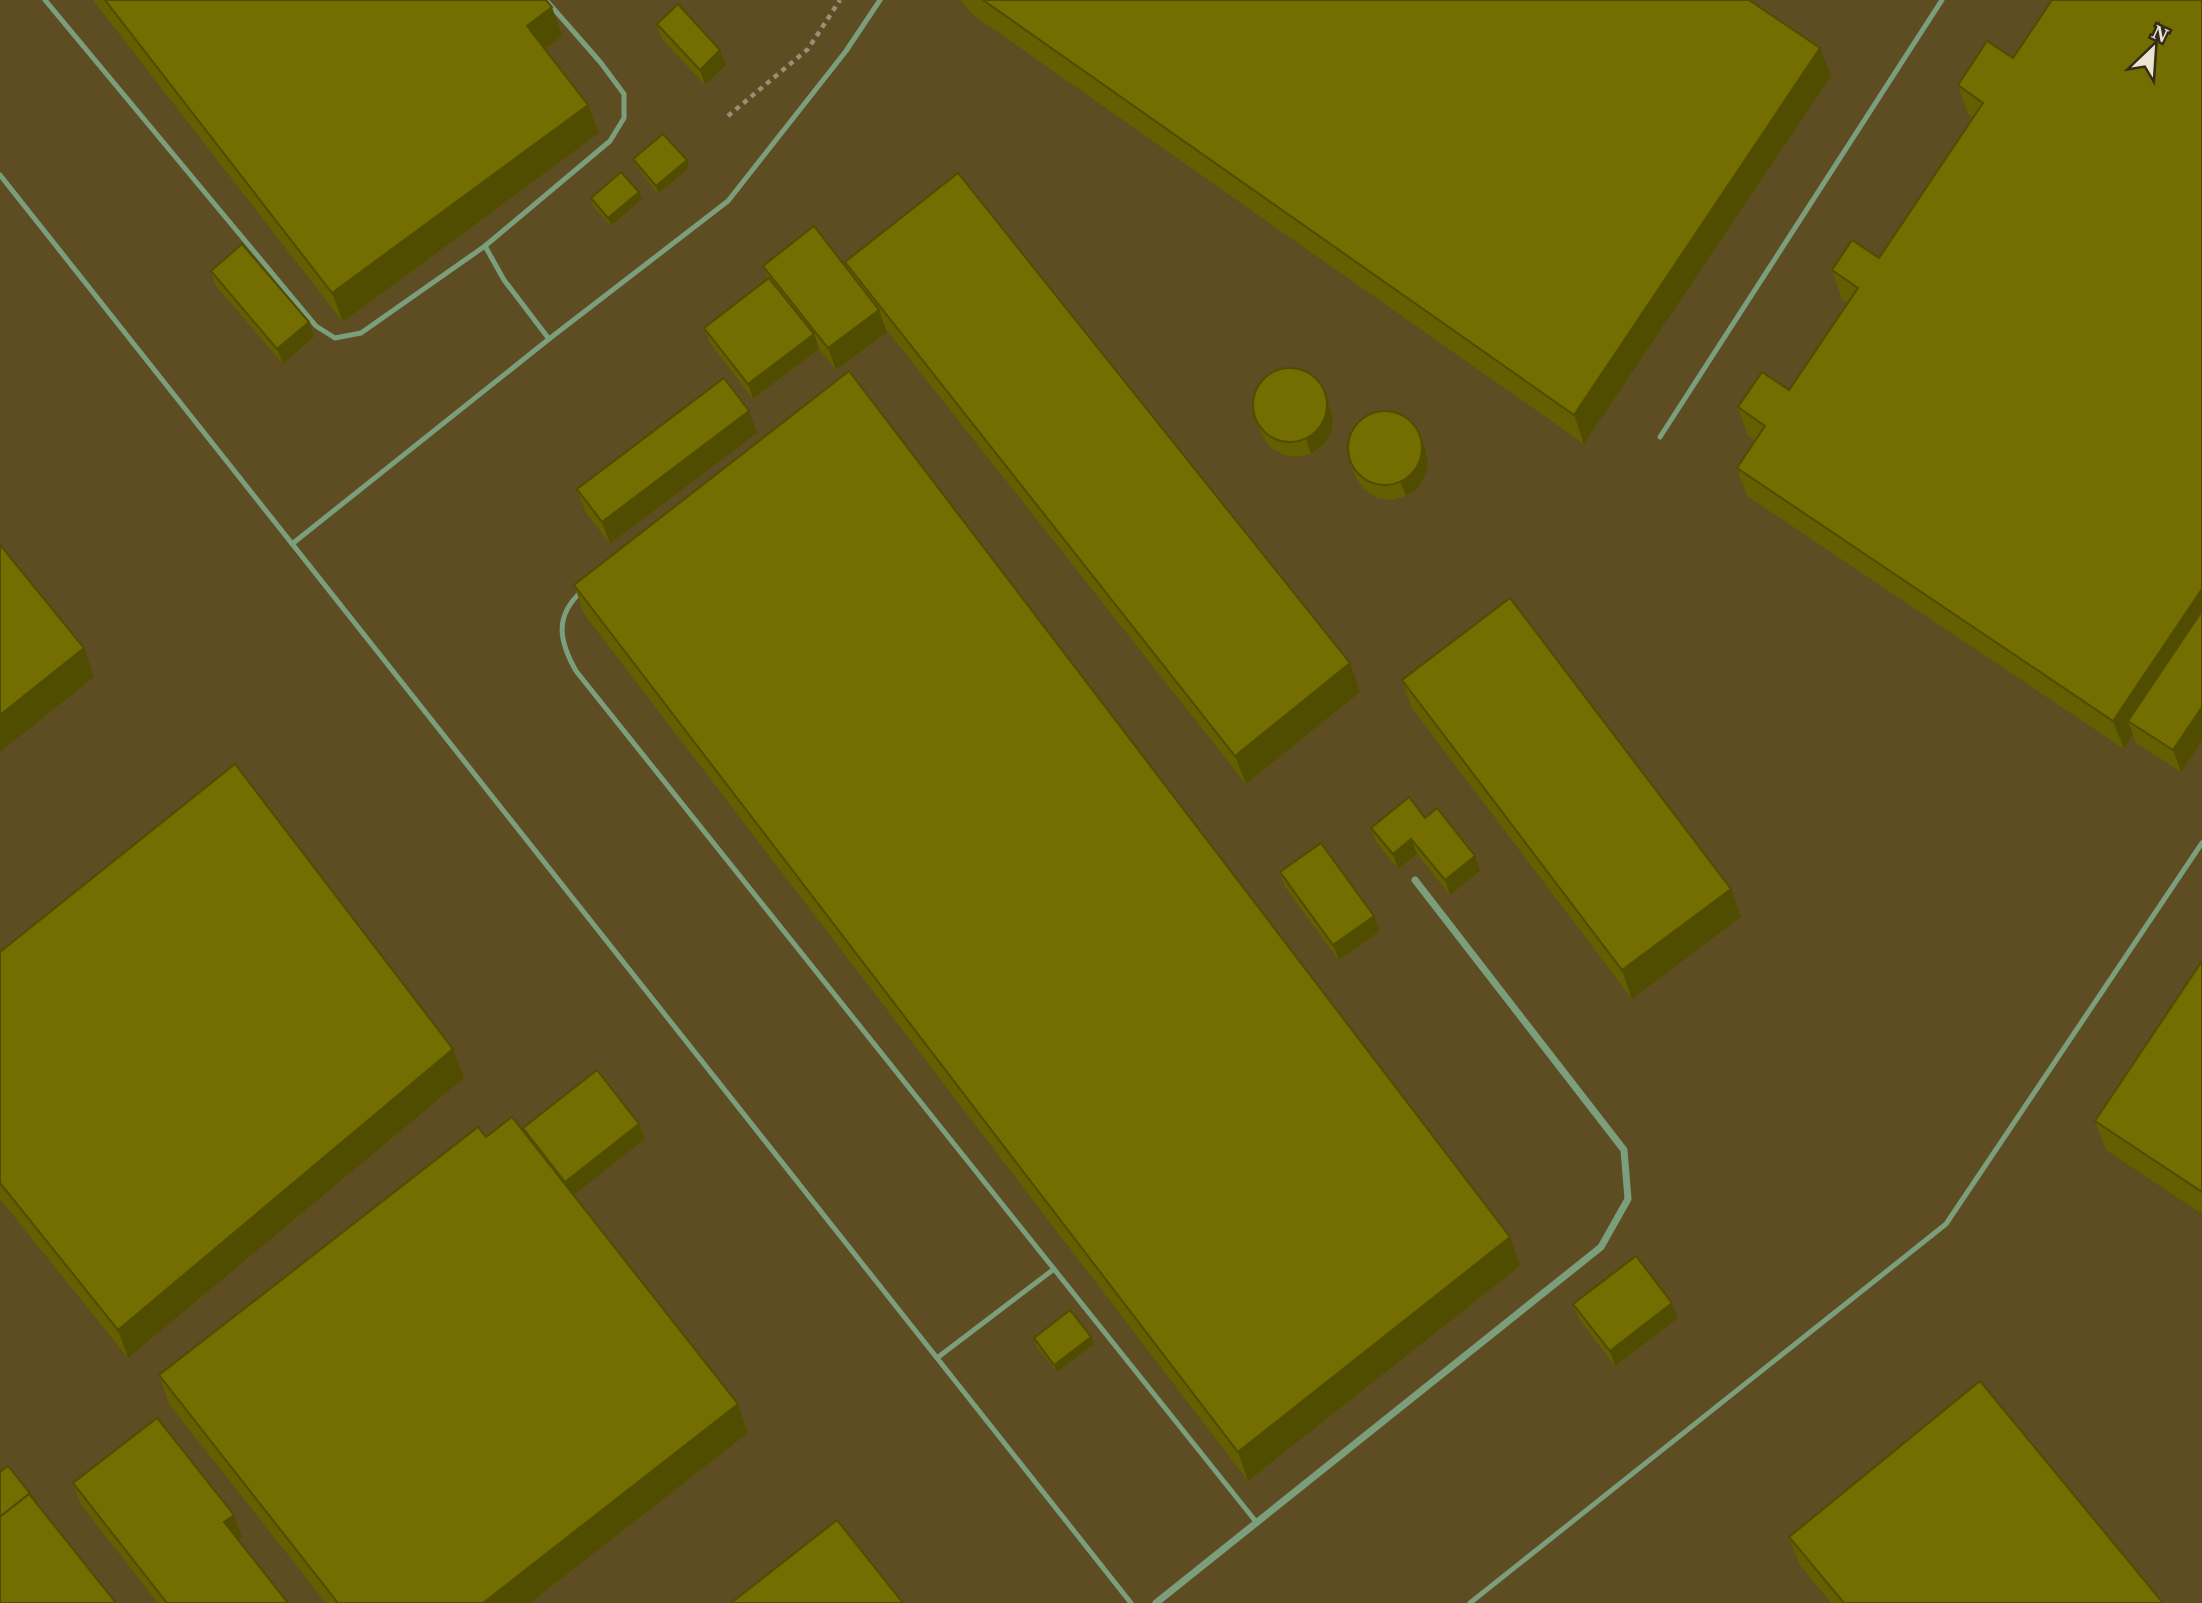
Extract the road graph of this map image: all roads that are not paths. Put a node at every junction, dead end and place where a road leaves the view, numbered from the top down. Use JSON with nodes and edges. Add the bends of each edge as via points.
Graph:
{"nodes":[{"id":1,"x":45,"y":0,"type":"edge"},
{"id":2,"x":546,"y":0,"type":"edge"},
{"id":3,"x":880,"y":0,"type":"edge"},
{"id":4,"x":1942,"y":0,"type":"edge"},
{"id":5,"x":0,"y":175,"type":"edge"},
{"id":6,"x":485,"y":246,"type":"junction"},
{"id":7,"x":549,"y":339,"type":"junction"},
{"id":8,"x":1660,"y":437,"type":"dead end"},
{"id":9,"x":292,"y":544,"type":"junction"},
{"id":10,"x":589,"y":585,"type":"edge"},
{"id":11,"x":2202,"y":843,"type":"edge"},
{"id":12,"x":1415,"y":880,"type":"dead end"},
{"id":13,"x":1054,"y":1269,"type":"junction"},
{"id":14,"x":937,"y":1358,"type":"junction"},
{"id":15,"x":1257,"y":1522,"type":"junction"},
{"id":16,"x":1131,"y":1603,"type":"edge"},
{"id":17,"x":1156,"y":1603,"type":"edge"},
{"id":18,"x":1470,"y":1603,"type":"edge"}],
"edges":[{"from":1,"to":6,"type":"lane","via":[[316,326],[335,338],[361,333]]},
{"from":2,"to":6,"type":"lane","via":[[624,94],[624,118],[610,141]]},
{"from":3,"to":7,"type":"lane","via":[[846,51],[728,201]]},
{"from":4,"to":8,"type":"lane"},
{"from":5,"to":9,"type":"lane"},
{"from":6,"to":7,"type":"lane","via":[[504,280]]},
{"from":7,"to":9,"type":"lane"},
{"from":9,"to":14,"type":"lane"},
{"from":10,"to":13,"type":"lane","via":[[578,593],[562,621],[563,648],[576,671]]},
{"from":11,"to":18,"type":"lane","via":[[1946,1224]]},
{"from":12,"to":15,"type":"street","via":[[1624,1150],[1629,1199],[1601,1247]]},
{"from":13,"to":14,"type":"lane"},
{"from":13,"to":15,"type":"lane"},
{"from":14,"to":16,"type":"lane"},
{"from":15,"to":17,"type":"street"}]}
